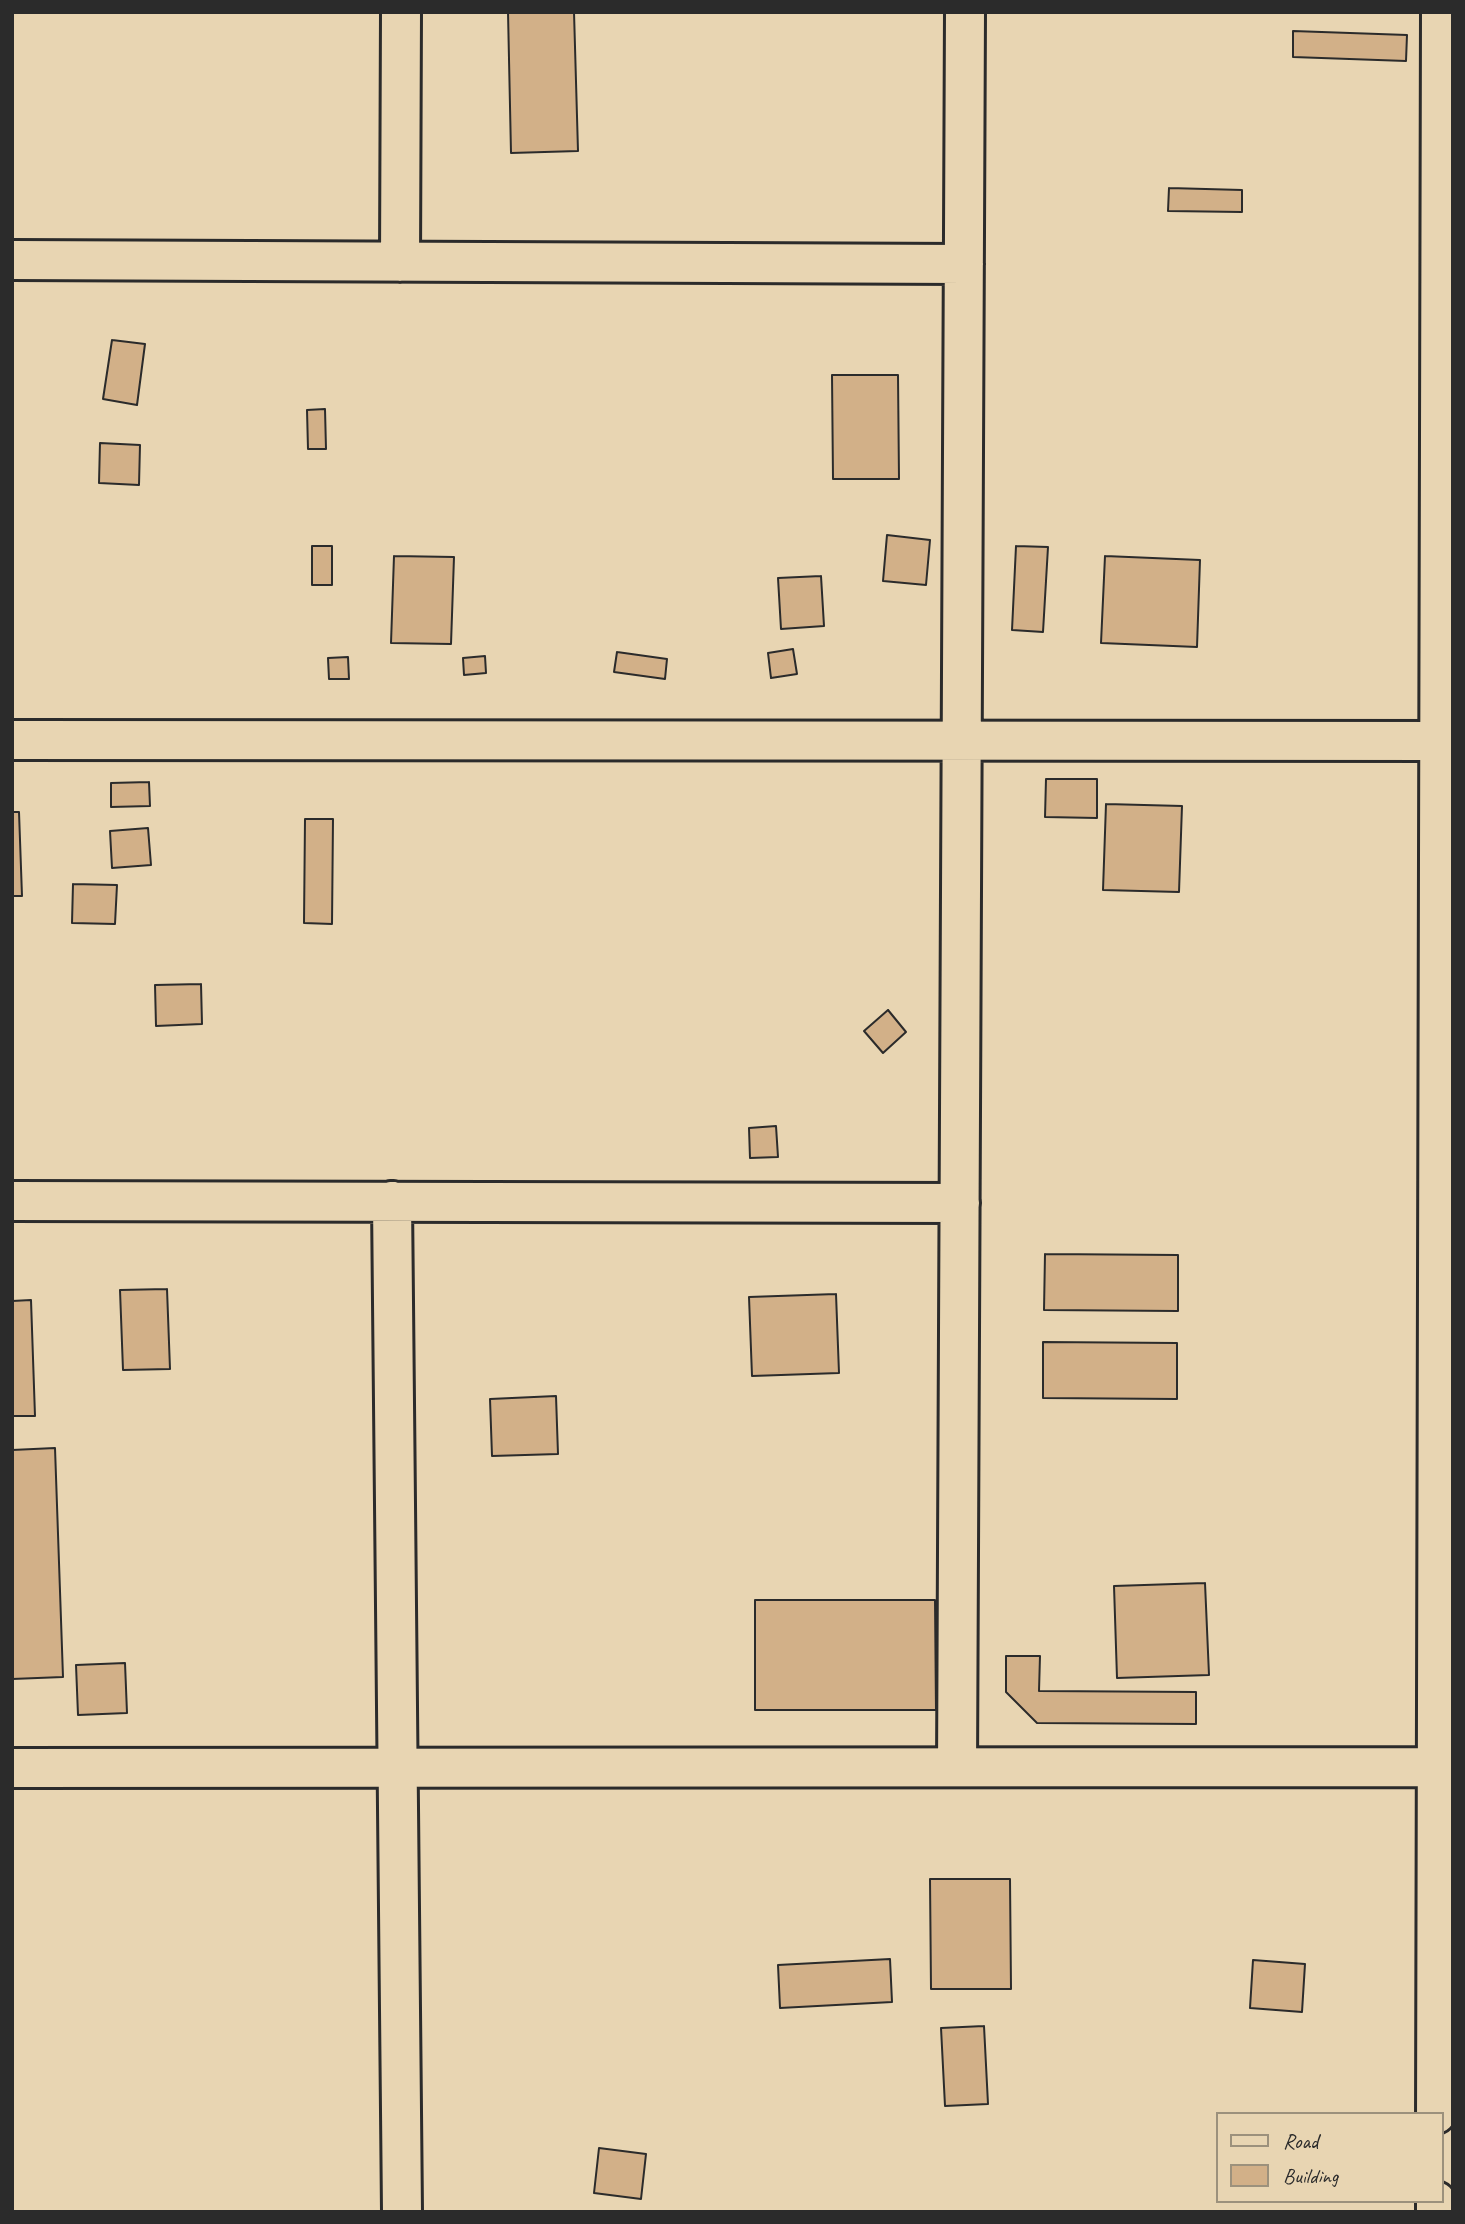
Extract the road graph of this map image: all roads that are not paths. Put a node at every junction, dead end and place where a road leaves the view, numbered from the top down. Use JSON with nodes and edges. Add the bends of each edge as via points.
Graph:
{"nodes":[{"id":1,"x":401,"y":12,"type":"edge"},
{"id":2,"x":965,"y":12,"type":"edge"},
{"id":3,"x":1441,"y":12,"type":"edge"},
{"id":4,"x":12,"y":260,"type":"edge"},
{"id":5,"x":400,"y":262,"type":"junction"},
{"id":6,"x":964,"y":264,"type":"junction"},
{"id":7,"x":12,"y":740,"type":"edge"},
{"id":8,"x":962,"y":741,"type":"junction"},
{"id":9,"x":1446,"y":741,"type":"edge"},
{"id":10,"x":12,"y":1201,"type":"edge"},
{"id":11,"x":392,"y":1201,"type":"junction"},
{"id":12,"x":960,"y":1203,"type":"junction"},
{"id":13,"x":1445,"y":1767,"type":"edge"},
{"id":14,"x":12,"y":1768,"type":"edge"},
{"id":15,"x":398,"y":1768,"type":"junction"},
{"id":16,"x":957,"y":1768,"type":"junction"},
{"id":17,"x":1436,"y":2112,"type":"edge"},
{"id":18,"x":402,"y":2212,"type":"edge"}],
"edges":[{"from":1,"to":5,"type":"street"},
{"from":2,"to":6,"type":"street"},
{"from":3,"to":9,"type":"street"},
{"from":4,"to":5,"type":"street"},
{"from":5,"to":6,"type":"street"},
{"from":6,"to":8,"type":"street"},
{"from":7,"to":8,"type":"street"},
{"from":8,"to":9,"type":"street"},
{"from":8,"to":12,"type":"street"},
{"from":9,"to":13,"type":"street"},
{"from":10,"to":11,"type":"street"},
{"from":11,"to":12,"type":"street"},
{"from":11,"to":15,"type":"street"},
{"from":12,"to":16,"type":"street"},
{"from":13,"to":16,"type":"street"},
{"from":13,"to":17,"type":"street"},
{"from":14,"to":15,"type":"street"},
{"from":15,"to":16,"type":"street"},
{"from":15,"to":18,"type":"street"}]}
